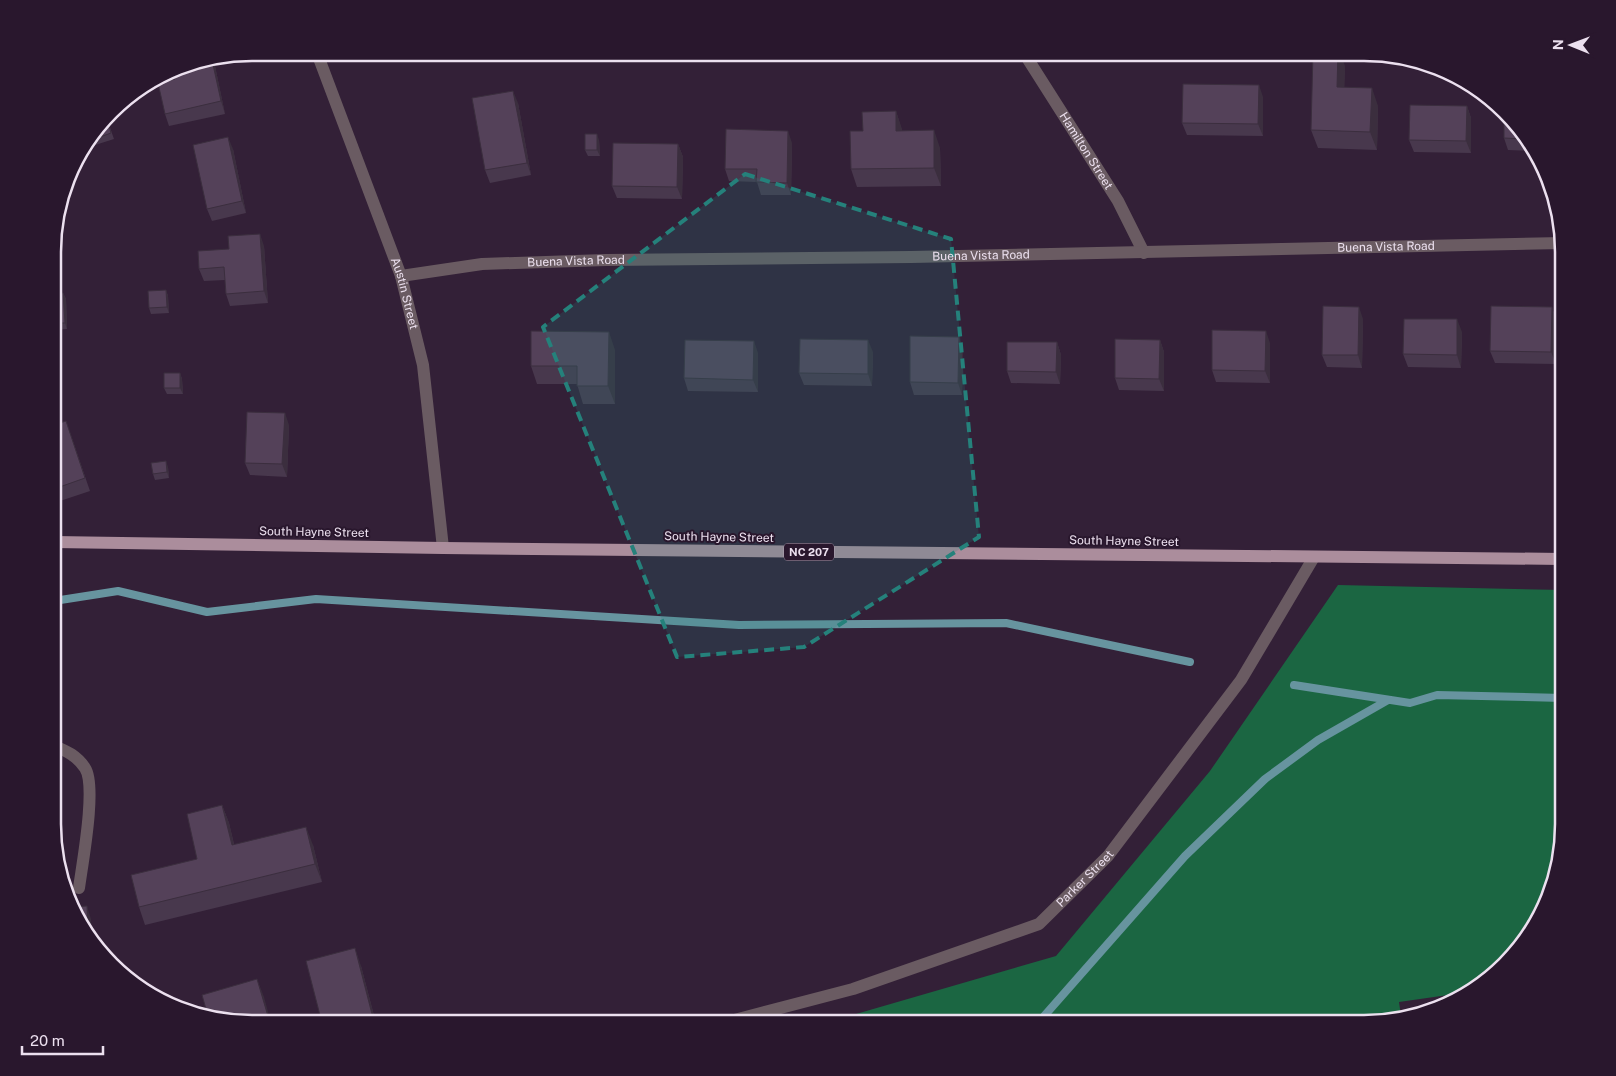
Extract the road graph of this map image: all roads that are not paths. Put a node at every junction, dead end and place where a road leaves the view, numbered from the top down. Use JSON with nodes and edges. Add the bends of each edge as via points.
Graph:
{"nodes":[{"id":1,"x":320,"y":61,"type":"edge"},
{"id":2,"x":1030,"y":61,"type":"edge"},
{"id":3,"x":1554,"y":243,"type":"edge"},
{"id":4,"x":1144,"y":253,"type":"junction"},
{"id":5,"x":401,"y":276,"type":"junction"},
{"id":6,"x":61,"y":542,"type":"edge"},
{"id":7,"x":442,"y":548,"type":"junction"},
{"id":8,"x":1314,"y":557,"type":"junction"},
{"id":9,"x":1555,"y":559,"type":"edge"},
{"id":10,"x":61,"y":749,"type":"edge"},
{"id":11,"x":80,"y":888,"type":"dead end"},
{"id":12,"x":753,"y":1015,"type":"edge"}],
"edges":[{"from":1,"to":5,"type":"street","name":"Austin Street"},
{"from":2,"to":4,"type":"street","name":"Hamilton Street","via":[[1118,201]]},
{"from":3,"to":4,"type":"street","name":"Buena Vista Road"},
{"from":4,"to":5,"type":"street","name":"Buena Vista Road","via":[[502,263]]},
{"from":5,"to":7,"type":"street","name":"Austin Street","via":[[423,365]]},
{"from":6,"to":7,"type":"main road","name":"South Hayne Street","number":"NC 207"},
{"from":7,"to":8,"type":"main road","name":"South Hayne Street","number":"NC 207"},
{"from":8,"to":9,"type":"main road","name":"South Hayne Street","number":"NC 207"},
{"from":8,"to":12,"type":"street","name":"Parker Street","via":[[1241,680],[1108,856],[1039,924],[852,989]]},
{"from":10,"to":11,"type":"street","via":[[70,752],[86,770],[90,794]]}]}
